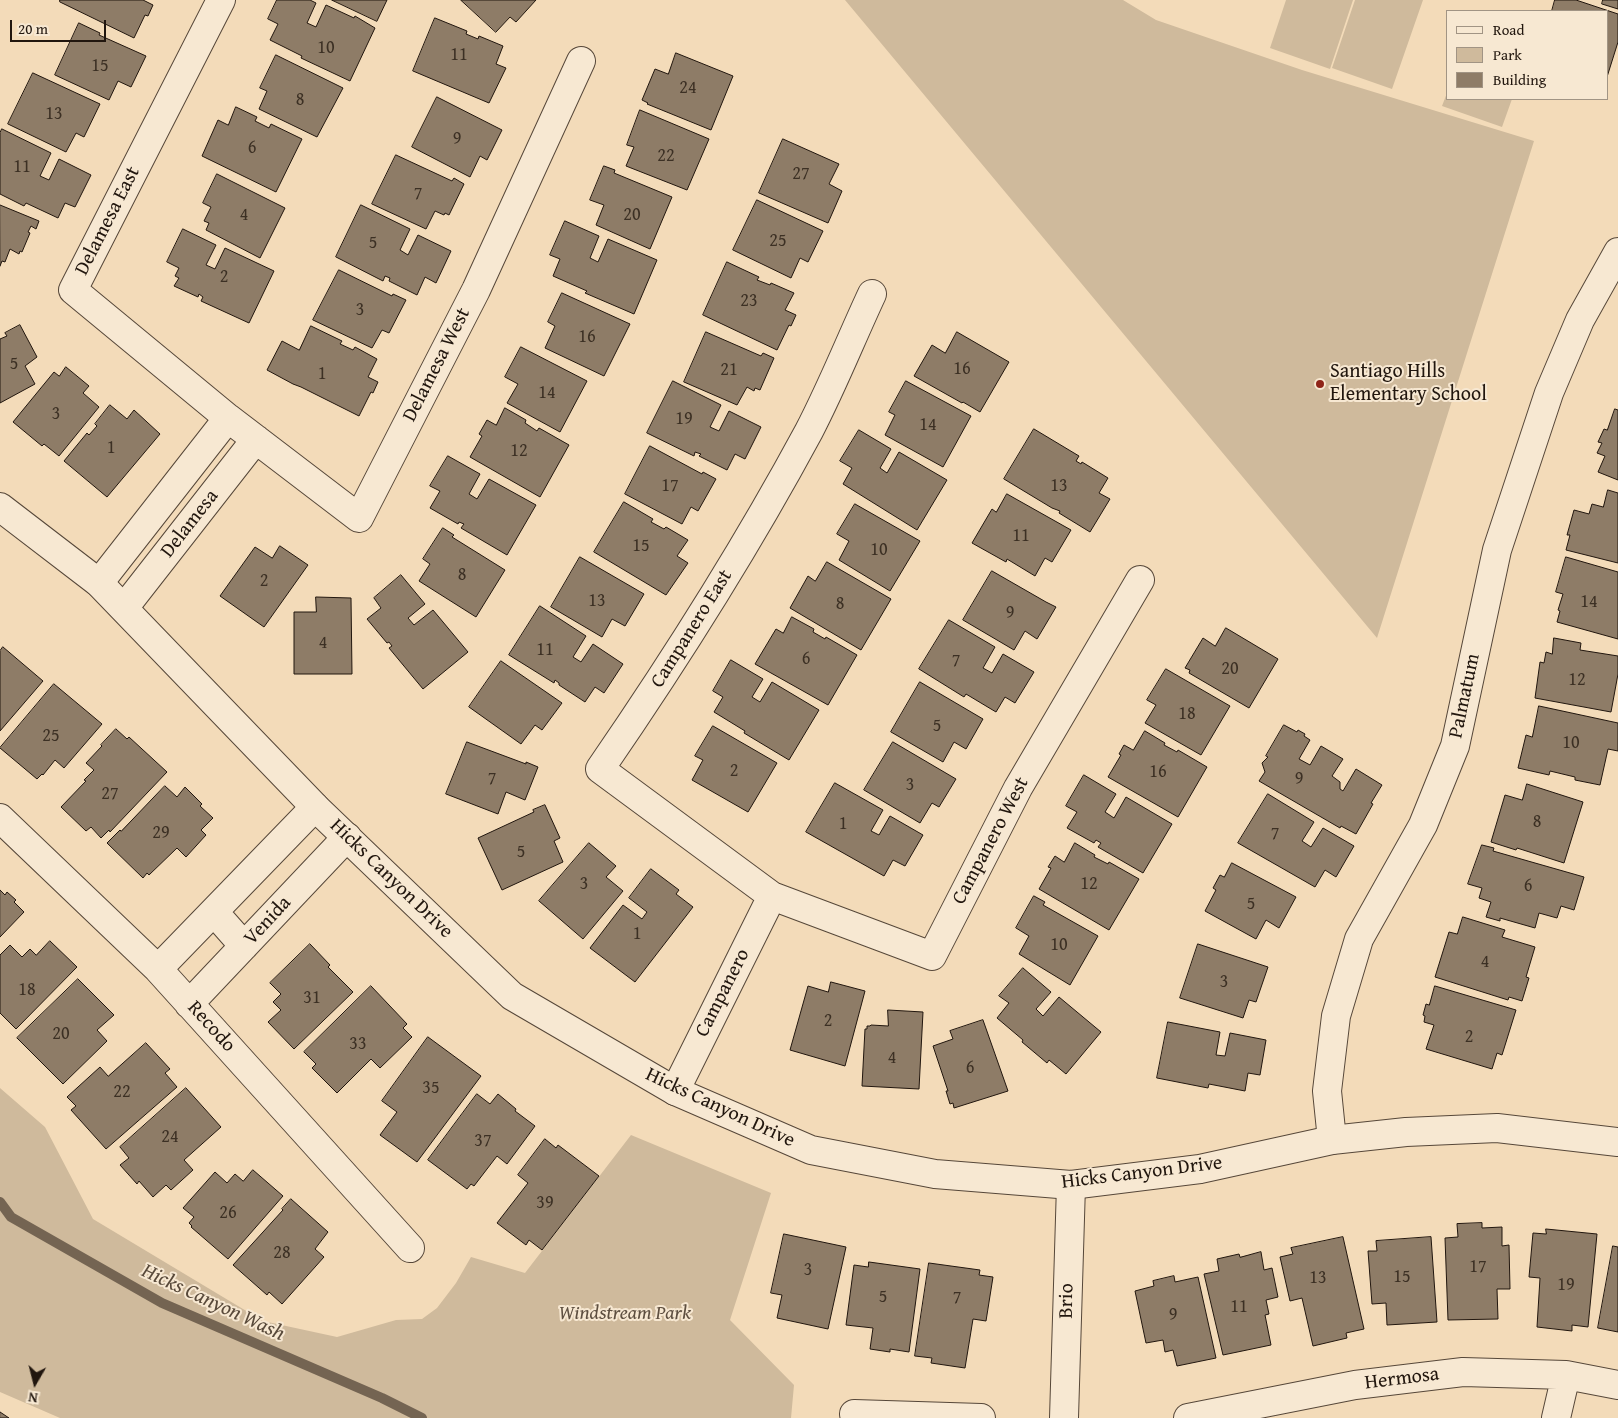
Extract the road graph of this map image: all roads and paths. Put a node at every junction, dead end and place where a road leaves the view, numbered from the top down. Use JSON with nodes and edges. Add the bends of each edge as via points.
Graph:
{"nodes":[{"id":1,"x":221,"y":0,"type":"edge"},
{"id":2,"x":581,"y":61,"type":"dead end"},
{"id":3,"x":1618,"y":252,"type":"edge"},
{"id":4,"x":872,"y":294,"type":"dead end"},
{"id":5,"x":228,"y":418,"type":"junction"},
{"id":6,"x":256,"y":439,"type":"junction"},
{"id":7,"x":0,"y":507,"type":"edge"},
{"id":8,"x":1140,"y":580,"type":"dead end"},
{"id":9,"x":99,"y":582,"type":"junction"},
{"id":10,"x":124,"y":608,"type":"junction"},
{"id":11,"x":315,"y":807,"type":"junction"},
{"id":12,"x":0,"y":818,"type":"edge"},
{"id":13,"x":347,"y":838,"type":"junction"},
{"id":14,"x":772,"y":896,"type":"junction"},
{"id":15,"x":214,"y":912,"type":"junction"},
{"id":16,"x":244,"y":946,"type":"junction"},
{"id":17,"x":158,"y":969,"type":"junction"},
{"id":18,"x":189,"y":1004,"type":"junction"},
{"id":19,"x":675,"y":1091,"type":"junction"},
{"id":20,"x":1332,"y":1140,"type":"junction"},
{"id":21,"x":1618,"y":1142,"type":"edge"},
{"id":22,"x":1070,"y":1185,"type":"junction"},
{"id":23,"x":410,"y":1248,"type":"dead end"},
{"id":24,"x":1566,"y":1375,"type":"junction"},
{"id":25,"x":1618,"y":1385,"type":"edge"},
{"id":26,"x":854,"y":1414,"type":"dead end"},
{"id":27,"x":981,"y":1418,"type":"edge"},
{"id":28,"x":1064,"y":1418,"type":"edge"},
{"id":29,"x":1188,"y":1418,"type":"edge"},
{"id":30,"x":1556,"y":1418,"type":"edge"}],
"edges":[{"from":1,"to":5,"type":"street","name":"Delamesa East","via":[[73,290]]},
{"from":2,"to":6,"type":"street","name":"Delamesa West","via":[[476,290],[359,518]]},
{"from":3,"to":20,"type":"street","name":"Palmatum","via":[[1580,320],[1549,394],[1497,550],[1455,746],[1423,825],[1359,939],[1336,1016],[1327,1091]]},
{"from":4,"to":14,"type":"street","name":"Campanero East","via":[[809,430],[738,557],[668,670],[600,770]]},
{"from":5,"to":6,"type":"street","name":"Delamesa West"},
{"from":5,"to":9,"type":"street","name":"Delamesa"},
{"from":6,"to":10,"type":"street","name":"Delamesa"},
{"from":7,"to":9,"type":"street","name":"Hicks Canyon Drive"},
{"from":8,"to":14,"type":"street","name":"Campanero West","via":[[1018,788],[932,956]]},
{"from":9,"to":10,"type":"street","name":"Hicks Canyon Drive"},
{"from":10,"to":11,"type":"street","name":"Hicks Canyon Drive"},
{"from":11,"to":13,"type":"street","name":"Hicks Canyon Drive"},
{"from":11,"to":15,"type":"street"},
{"from":12,"to":17,"type":"street","name":"Recodo"},
{"from":13,"to":16,"type":"street","name":"Venida"},
{"from":13,"to":19,"type":"street","name":"Hicks Canyon Drive","via":[[512,996]]},
{"from":14,"to":19,"type":"street","name":"Campanero"},
{"from":15,"to":16,"type":"street"},
{"from":15,"to":17,"type":"street"},
{"from":16,"to":18,"type":"street","name":"Venida"},
{"from":17,"to":18,"type":"street","name":"Recodo"},
{"from":18,"to":23,"type":"street","name":"Recodo"},
{"from":19,"to":22,"type":"street","name":"Hicks Canyon Drive","via":[[811,1150],[935,1174]]},
{"from":20,"to":21,"type":"street","name":"Hicks Canyon Drive","via":[[1406,1132],[1497,1128]]},
{"from":20,"to":22,"type":"street","name":"Hicks Canyon Drive","via":[[1200,1169]]},
{"from":22,"to":28,"type":"street","name":"Brio"},
{"from":24,"to":25,"type":"street","name":"Hermosa"},
{"from":24,"to":29,"type":"street","name":"Hermosa","via":[[1463,1372],[1355,1385]]},
{"from":24,"to":30,"type":"street"},
{"from":26,"to":27,"type":"street"}]}
